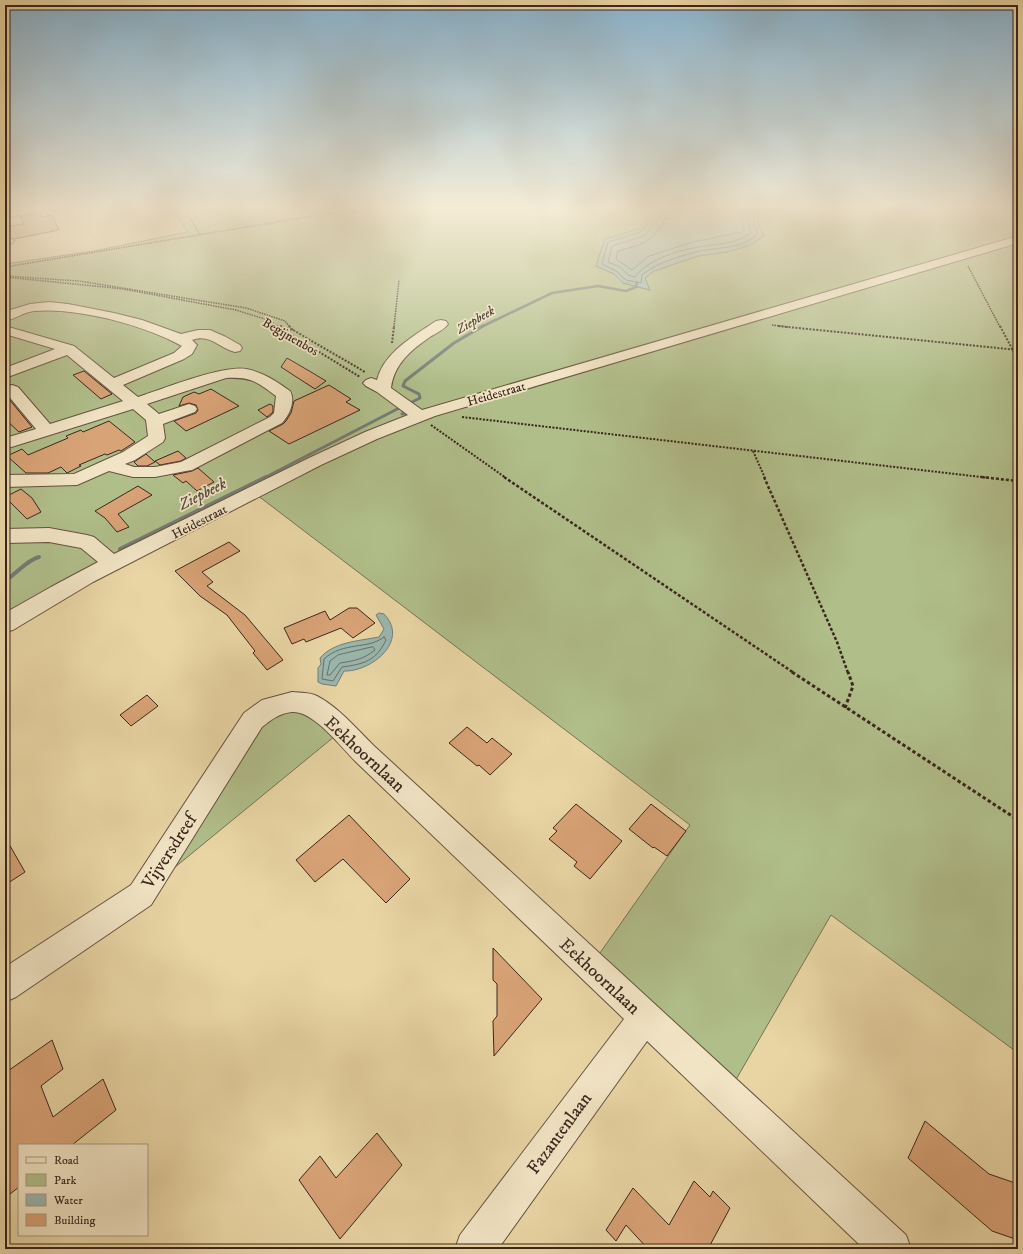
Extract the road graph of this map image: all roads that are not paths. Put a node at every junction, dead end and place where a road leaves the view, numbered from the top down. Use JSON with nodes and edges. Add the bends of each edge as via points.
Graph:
{"nodes":[{"id":1,"x":920,"y":268,"type":"edge"},
{"id":2,"x":5,"y":317,"type":"edge"},
{"id":3,"x":441,"y":324,"type":"dead end"},
{"id":4,"x":5,"y":330,"type":"edge"},
{"id":5,"x":182,"y":339,"type":"junction"},
{"id":6,"x":234,"y":348,"type":"dead end"},
{"id":7,"x":69,"y":349,"type":"junction"},
{"id":8,"x":5,"y":373,"type":"edge"},
{"id":9,"x":112,"y":384,"type":"junction"},
{"id":10,"x":12,"y":390,"type":"dead end"},
{"id":11,"x":133,"y":402,"type":"junction"},
{"id":12,"x":189,"y":409,"type":"dead end"},
{"id":13,"x":419,"y":416,"type":"junction"},
{"id":14,"x":154,"y":421,"type":"junction"},
{"id":15,"x":47,"y":431,"type":"junction"},
{"id":16,"x":5,"y":444,"type":"edge"},
{"id":17,"x":108,"y":465,"type":"junction"},
{"id":18,"x":5,"y":481,"type":"edge"},
{"id":19,"x":5,"y":536,"type":"edge"},
{"id":20,"x":112,"y":563,"type":"junction"},
{"id":21,"x":5,"y":624,"type":"edge"},
{"id":22,"x":308,"y":703,"type":"joint"},
{"id":23,"x":5,"y":986,"type":"edge"},
{"id":24,"x":644,"y":1018,"type":"junction"},
{"id":25,"x":474,"y":1249,"type":"edge"},
{"id":26,"x":892,"y":1249,"type":"edge"}],
"edges":[{"from":1,"to":13,"type":"street","name":"Heidestraat"},
{"from":2,"to":5,"type":"street","via":[[34,307],[54,306],[125,320]]},
{"from":3,"to":13,"type":"street","via":[[400,354],[383,382],[376,386]]},
{"from":4,"to":7,"type":"street"},
{"from":5,"to":6,"type":"street","via":[[203,333],[213,335]]},
{"from":5,"to":9,"type":"street","via":[[190,345],[187,351]]},
{"from":7,"to":8,"type":"street"},
{"from":7,"to":9,"type":"street"},
{"from":9,"to":11,"type":"street"},
{"from":10,"to":15,"type":"street"},
{"from":11,"to":14,"type":"street","via":[[154,418]]},
{"from":11,"to":15,"type":"street"},
{"from":11,"to":17,"type":"street","via":[[225,374],[245,373],[263,379],[284,394],[282,414],[276,420],[186,466],[155,472],[133,472]]},
{"from":12,"to":14,"type":"street"},
{"from":13,"to":20,"type":"street","name":"Heidestraat","via":[[345,447],[159,542]]},
{"from":14,"to":17,"type":"street","via":[[156,438],[129,456]]},
{"from":15,"to":16,"type":"street"},
{"from":17,"to":18,"type":"street","via":[[77,479]]},
{"from":19,"to":20,"type":"street","via":[[49,535],[88,542]]},
{"from":20,"to":21,"type":"street","name":"Heidestraat"},
{"from":22,"to":23,"type":"street","name":"Vijversdreef","via":[[292,702],[271,707],[253,720],[141,895]]},
{"from":22,"to":24,"type":"street","name":"Eekhoornlaan","via":[[332,721]]},
{"from":24,"to":25,"type":"street","name":"Fazantenlaan"},
{"from":24,"to":26,"type":"street","name":"Eekhoornlaan"}]}
